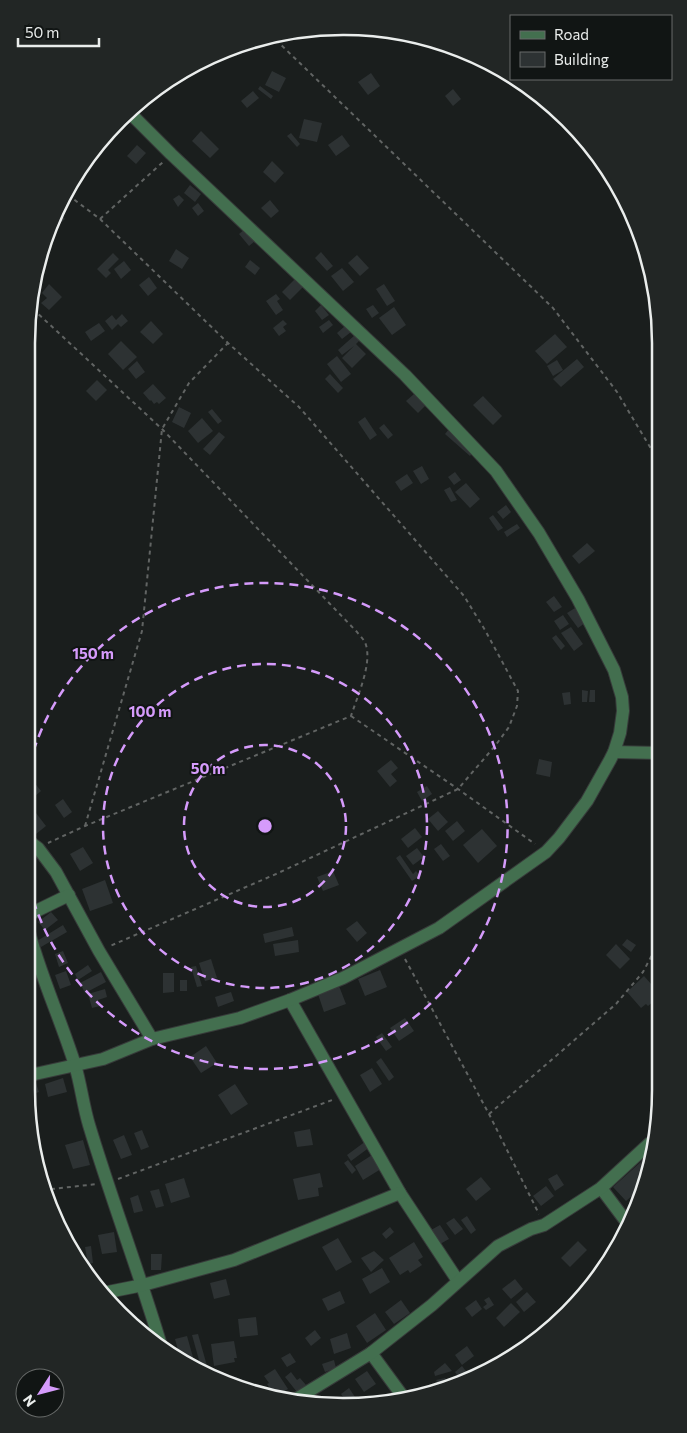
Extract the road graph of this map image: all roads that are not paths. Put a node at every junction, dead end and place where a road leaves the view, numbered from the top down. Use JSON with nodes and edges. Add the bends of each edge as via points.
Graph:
{"nodes":[{"id":1,"x":135,"y":117,"type":"edge"},
{"id":2,"x":614,"y":752,"type":"junction"},
{"id":3,"x":652,"y":753,"type":"edge"},
{"id":4,"x":35,"y":846,"type":"edge"},
{"id":5,"x":69,"y":895,"type":"junction"},
{"id":6,"x":35,"y":912,"type":"edge"},
{"id":7,"x":35,"y":954,"type":"edge"},
{"id":8,"x":290,"y":1000,"type":"junction"},
{"id":9,"x":152,"y":1039,"type":"junction"},
{"id":10,"x":75,"y":1066,"type":"junction"},
{"id":11,"x":35,"y":1074,"type":"edge"},
{"id":12,"x":647,"y":1146,"type":"edge"},
{"id":13,"x":601,"y":1188,"type":"junction"},
{"id":14,"x":400,"y":1193,"type":"junction"},
{"id":15,"x":624,"y":1218,"type":"edge"},
{"id":16,"x":458,"y":1281,"type":"junction"},
{"id":17,"x":143,"y":1286,"type":"junction"},
{"id":18,"x":111,"y":1292,"type":"edge"},
{"id":19,"x":158,"y":1336,"type":"edge"},
{"id":20,"x":372,"y":1353,"type":"junction"},
{"id":21,"x":400,"y":1393,"type":"edge"},
{"id":22,"x":303,"y":1395,"type":"edge"}],
"edges":[{"from":1,"to":2,"type":"street","via":[[405,375],[496,471],[539,533],[578,599],[614,670],[623,711]]},
{"from":2,"to":3,"type":"street"},
{"from":2,"to":8,"type":"street","via":[[587,801],[546,852],[439,928],[343,978]]},
{"from":4,"to":5,"type":"street"},
{"from":5,"to":6,"type":"street"},
{"from":5,"to":9,"type":"street"},
{"from":7,"to":10,"type":"street"},
{"from":8,"to":9,"type":"street","via":[[240,1018]]},
{"from":8,"to":14,"type":"street"},
{"from":9,"to":10,"type":"street","via":[[103,1060]]},
{"from":10,"to":11,"type":"street"},
{"from":10,"to":17,"type":"street","via":[[89,1123]]},
{"from":12,"to":13,"type":"street"},
{"from":13,"to":15,"type":"street"},
{"from":13,"to":16,"type":"street","via":[[544,1225],[498,1246]]},
{"from":14,"to":16,"type":"street"},
{"from":14,"to":17,"type":"street","via":[[234,1260]]},
{"from":16,"to":20,"type":"street"},
{"from":17,"to":18,"type":"street"},
{"from":17,"to":19,"type":"street"},
{"from":20,"to":21,"type":"street"},
{"from":20,"to":22,"type":"street"}]}
